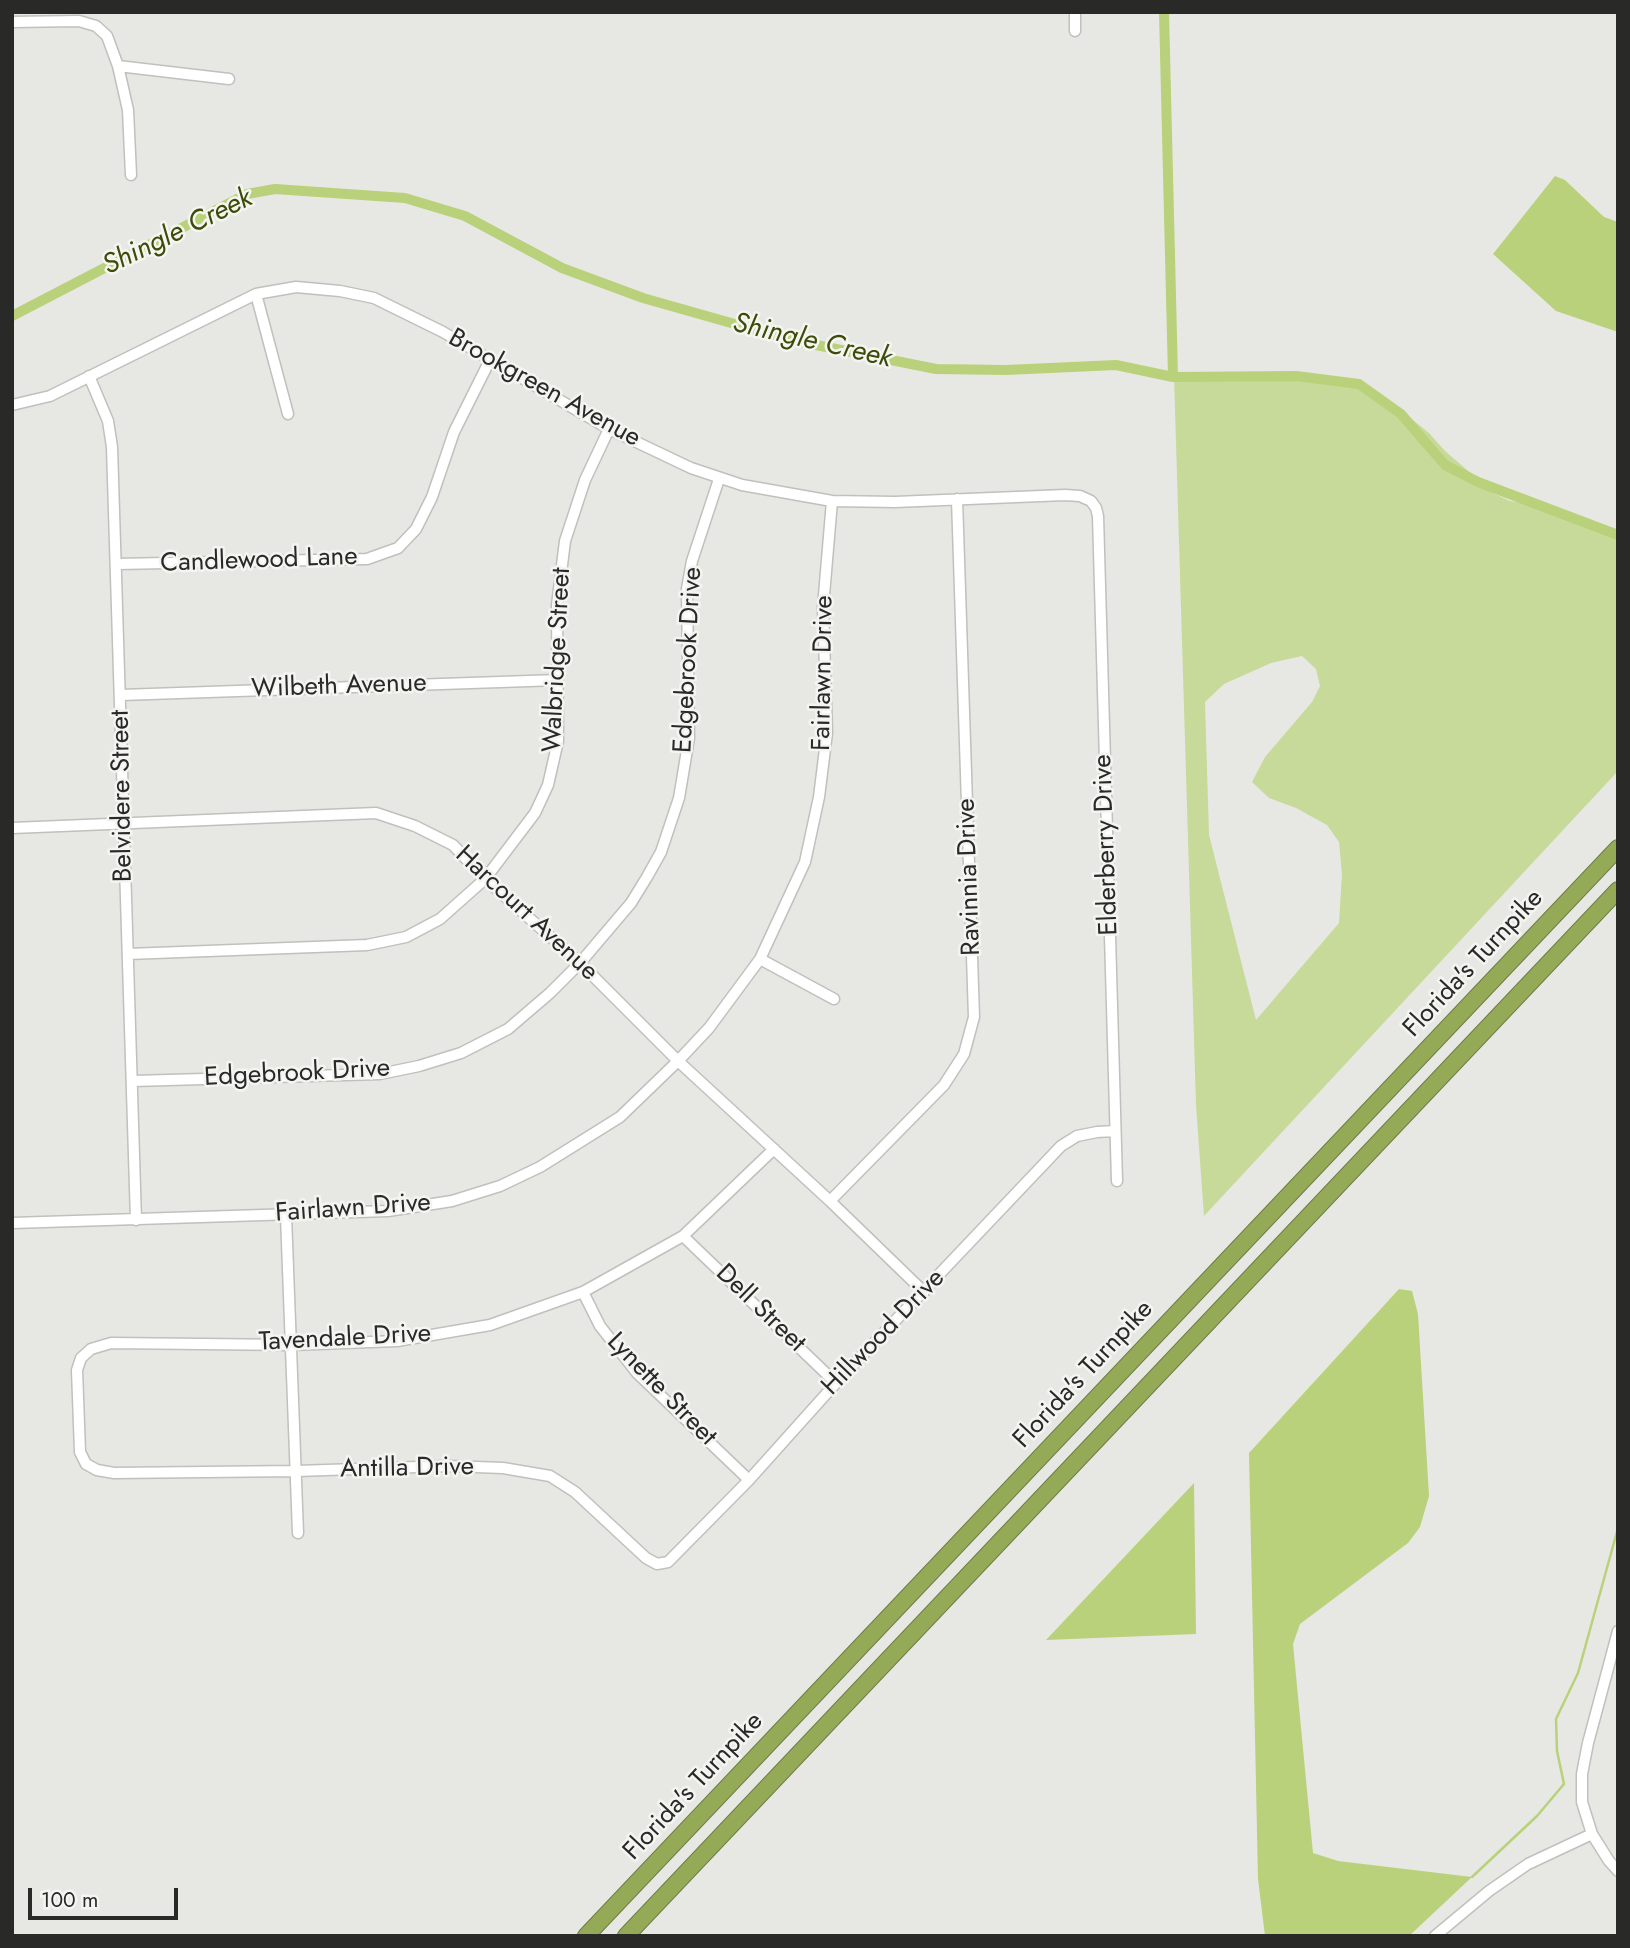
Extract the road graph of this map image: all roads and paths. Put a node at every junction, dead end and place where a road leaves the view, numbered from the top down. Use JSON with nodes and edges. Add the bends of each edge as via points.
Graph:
{"nodes":[{"id":1,"x":1075,"y":12,"type":"edge"},
{"id":2,"x":12,"y":22,"type":"edge"},
{"id":3,"x":1075,"y":31,"type":"dead end"},
{"id":4,"x":118,"y":66,"type":"junction"},
{"id":5,"x":229,"y":79,"type":"dead end"},
{"id":6,"x":131,"y":175,"type":"dead end"},
{"id":7,"x":256,"y":295,"type":"junction"},
{"id":8,"x":490,"y":360,"type":"junction"},
{"id":9,"x":89,"y":376,"type":"junction"},
{"id":10,"x":12,"y":405,"type":"edge"},
{"id":11,"x":288,"y":414,"type":"dead end"},
{"id":12,"x":609,"y":429,"type":"junction"},
{"id":13,"x":719,"y":479,"type":"junction"},
{"id":14,"x":957,"y":499,"type":"junction"},
{"id":15,"x":832,"y":501,"type":"junction"},
{"id":16,"x":1096,"y":508,"type":"joint"},
{"id":17,"x":117,"y":564,"type":"junction"},
{"id":18,"x":558,"y":680,"type":"junction"},
{"id":19,"x":121,"y":695,"type":"junction"},
{"id":20,"x":124,"y":824,"type":"junction"},
{"id":21,"x":12,"y":828,"type":"edge"},
{"id":22,"x":1618,"y":848,"type":"edge"},
{"id":23,"x":485,"y":878,"type":"junction"},
{"id":24,"x":1618,"y":890,"type":"edge"},
{"id":25,"x":128,"y":954,"type":"junction"},
{"id":26,"x":760,"y":959,"type":"junction"},
{"id":27,"x":580,"y":962,"type":"junction"},
{"id":28,"x":834,"y":999,"type":"dead end"},
{"id":29,"x":678,"y":1061,"type":"junction"},
{"id":30,"x":132,"y":1081,"type":"junction"},
{"id":31,"x":1115,"y":1131,"type":"junction"},
{"id":32,"x":774,"y":1149,"type":"junction"},
{"id":33,"x":1117,"y":1181,"type":"dead end"},
{"id":34,"x":830,"y":1201,"type":"junction"},
{"id":35,"x":286,"y":1216,"type":"junction"},
{"id":36,"x":136,"y":1220,"type":"junction"},
{"id":37,"x":12,"y":1223,"type":"edge"},
{"id":38,"x":683,"y":1236,"type":"junction"},
{"id":39,"x":925,"y":1292,"type":"junction"},
{"id":40,"x":583,"y":1293,"type":"junction"},
{"id":41,"x":292,"y":1345,"type":"junction"},
{"id":42,"x":836,"y":1383,"type":"junction"},
{"id":43,"x":296,"y":1471,"type":"junction"},
{"id":44,"x":114,"y":1473,"type":"joint"},
{"id":45,"x":749,"y":1480,"type":"junction"},
{"id":46,"x":298,"y":1533,"type":"dead end"},
{"id":47,"x":668,"y":1562,"type":"joint"},
{"id":48,"x":1618,"y":1631,"type":"edge"},
{"id":49,"x":1592,"y":1834,"type":"junction"},
{"id":50,"x":1618,"y":1871,"type":"edge"},
{"id":51,"x":586,"y":1936,"type":"edge"},
{"id":52,"x":626,"y":1936,"type":"edge"},
{"id":53,"x":1435,"y":1936,"type":"edge"}],
"edges":[{"from":1,"to":3,"type":"street"},
{"from":2,"to":4,"type":"street","via":[[79,21],[96,26],[107,36]]},
{"from":4,"to":5,"type":"street"},
{"from":4,"to":6,"type":"street","via":[[128,110]]},
{"from":7,"to":8,"type":"street","name":"Brookgreen Avenue","via":[[296,287],[374,298]]},
{"from":7,"to":9,"type":"street","name":"Brookgreen Avenue"},
{"from":7,"to":11,"type":"street"},
{"from":8,"to":12,"type":"street","name":"Brookgreen Avenue"},
{"from":8,"to":17,"type":"street","name":"Candlewood Lane","via":[[454,432],[422,518],[398,548],[366,559]]},
{"from":9,"to":10,"type":"street","name":"Brookgreen Avenue","via":[[50,396]]},
{"from":9,"to":17,"type":"street","name":"Belvidere Street","via":[[108,421],[113,447]]},
{"from":12,"to":13,"type":"street","name":"Brookgreen Avenue"},
{"from":12,"to":18,"type":"street","name":"Walbridge Street","via":[[585,480],[565,541],[557,605]]},
{"from":13,"to":15,"type":"street","name":"Brookgreen Avenue"},
{"from":13,"to":27,"type":"street","name":"Edgebrook Drive","via":[[687,589],[689,738],[679,798],[661,852],[642,886]]},
{"from":14,"to":15,"type":"street","name":"Brookgreen Avenue"},
{"from":14,"to":16,"type":"street","name":"Brookgreen Avenue","via":[[1065,495],[1080,496]]},
{"from":14,"to":34,"type":"street","name":"Ravinnia Drive","via":[[974,1017],[964,1054],[944,1085]]},
{"from":15,"to":26,"type":"street","name":"Fairlawn Drive","via":[[823,607],[827,733],[819,797],[805,862]]},
{"from":16,"to":31,"type":"street","name":"Elderberry Drive"},
{"from":17,"to":19,"type":"street","name":"Belvidere Street"},
{"from":18,"to":19,"type":"street","name":"Wilbeth Avenue"},
{"from":18,"to":23,"type":"street","name":"Walbridge Street","via":[[558,741],[548,785],[535,813]]},
{"from":19,"to":20,"type":"street","name":"Belvidere Street"},
{"from":20,"to":21,"type":"street","name":"Harcourt Avenue"},
{"from":20,"to":23,"type":"street","name":"Harcourt Avenue","via":[[376,813],[453,845]]},
{"from":20,"to":25,"type":"street","name":"Belvidere Street"},
{"from":22,"to":51,"type":"highway","name":"Florida's Turnpike"},
{"from":23,"to":25,"type":"street","name":"Walbridge Street","via":[[440,919],[405,937],[367,945]]},
{"from":23,"to":27,"type":"street","name":"Harcourt Avenue"},
{"from":24,"to":52,"type":"highway","name":"Florida's Turnpike"},
{"from":25,"to":30,"type":"street","name":"Belvidere Street"},
{"from":26,"to":28,"type":"street"},
{"from":26,"to":29,"type":"street","name":"Fairlawn Drive"},
{"from":27,"to":29,"type":"street","name":"Harcourt Avenue"},
{"from":27,"to":30,"type":"street","name":"Edgebrook Drive","via":[[508,1029],[461,1053],[419,1066],[380,1074]]},
{"from":29,"to":32,"type":"street","name":"Harcourt Avenue"},
{"from":29,"to":35,"type":"street","name":"Fairlawn Drive","via":[[620,1116],[540,1167],[500,1186],[452,1201],[388,1211]]},
{"from":30,"to":36,"type":"street","name":"Belvidere Street"},
{"from":31,"to":33,"type":"street","name":"Elderberry Drive"},
{"from":31,"to":39,"type":"street","name":"Hillwood Drive","via":[[1077,1136],[1061,1146]]},
{"from":32,"to":34,"type":"street","name":"Harcourt Avenue"},
{"from":32,"to":38,"type":"street","name":"Tavendale Drive"},
{"from":34,"to":39,"type":"street","name":"Harcourt Avenue"},
{"from":35,"to":36,"type":"street","name":"Fairlawn Drive"},
{"from":35,"to":41,"type":"street"},
{"from":36,"to":37,"type":"street","name":"Fairlawn Drive"},
{"from":38,"to":40,"type":"street","name":"Tavendale Drive"},
{"from":38,"to":42,"type":"street","name":"Dell Street"},
{"from":39,"to":42,"type":"street","name":"Hillwood Drive"},
{"from":40,"to":41,"type":"street","name":"Tavendale Drive","via":[[490,1325],[397,1341]]},
{"from":40,"to":45,"type":"street","name":"Lynette Street","via":[[600,1326],[638,1373]]},
{"from":41,"to":43,"type":"street"},
{"from":41,"to":44,"type":"street","name":"Tavendale Drive","via":[[111,1343],[91,1349],[76,1370],[80,1452],[86,1464]]},
{"from":42,"to":45,"type":"street","name":"Hillwood Drive"},
{"from":43,"to":44,"type":"street","name":"Antilla Drive"},
{"from":43,"to":46,"type":"street"},
{"from":43,"to":47,"type":"street","name":"Antilla Drive","via":[[448,1466],[550,1476],[575,1492],[646,1558],[657,1564]]},
{"from":45,"to":47,"type":"street","name":"Hillwood Drive"},
{"from":48,"to":49,"type":"street","via":[[1582,1774],[1582,1802]]},
{"from":49,"to":50,"type":"street"},
{"from":49,"to":53,"type":"street","via":[[1528,1864]]}]}
